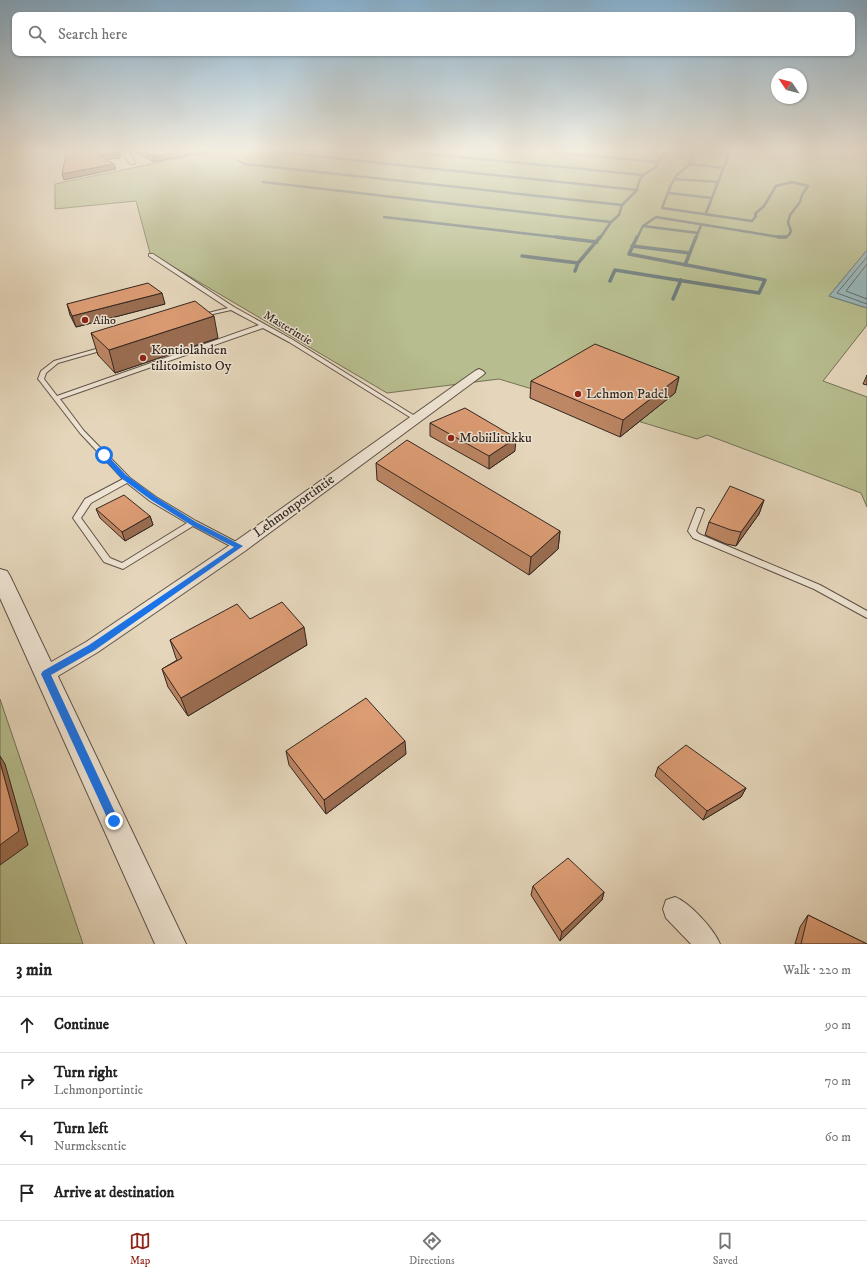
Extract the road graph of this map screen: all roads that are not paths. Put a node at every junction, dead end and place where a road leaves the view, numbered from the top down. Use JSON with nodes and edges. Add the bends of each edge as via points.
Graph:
{"nodes":[{"id":1,"x":151,"y":255,"type":"dead end"},
{"id":2,"x":232,"y":308,"type":"junction"},
{"id":3,"x":193,"y":318,"type":"edge"},
{"id":4,"x":263,"y":326,"type":"junction"},
{"id":5,"x":111,"y":346,"type":"edge"},
{"id":6,"x":479,"y":373,"type":"dead end"},
{"id":7,"x":56,"y":398,"type":"junction"},
{"id":8,"x":415,"y":418,"type":"junction"},
{"id":9,"x":127,"y":480,"type":"junction"},
{"id":10,"x":700,"y":510,"type":"dead end"},
{"id":11,"x":193,"y":524,"type":"junction"},
{"id":12,"x":239,"y":546,"type":"junction"},
{"id":13,"x":0,"y":576,"type":"edge"},
{"id":14,"x":867,"y":615,"type":"edge"},
{"id":15,"x":46,"y":674,"type":"junction"},
{"id":16,"x":675,"y":909,"type":"dead end"},
{"id":17,"x":171,"y":944,"type":"edge"},
{"id":18,"x":708,"y":944,"type":"edge"}],
"edges":[{"from":1,"to":2,"type":"lane","name":"Masterintie"},
{"from":2,"to":3,"type":"lane"},
{"from":2,"to":4,"type":"lane","name":"Masterintie"},
{"from":4,"to":7,"type":"lane"},
{"from":4,"to":8,"type":"lane","name":"Masterintie"},
{"from":5,"to":7,"type":"lane","via":[[56,362],[43,372],[41,379]]},
{"from":6,"to":8,"type":"street","name":"Lehmonportintie"},
{"from":7,"to":9,"type":"lane","via":[[82,432]]},
{"from":8,"to":12,"type":"street","name":"Lehmonportintie"},
{"from":9,"to":11,"type":"lane"},
{"from":9,"to":11,"type":"lane","via":[[88,501],[77,518],[107,560],[123,566]]},
{"from":10,"to":14,"type":"lane","via":[[692,531],[696,536],[817,587]]},
{"from":11,"to":12,"type":"lane"},
{"from":12,"to":15,"type":"street","name":"Lehmonportintie","via":[[92,647]]},
{"from":13,"to":15,"type":"street"},
{"from":15,"to":17,"type":"street"},
{"from":16,"to":18,"type":"street"}]}
